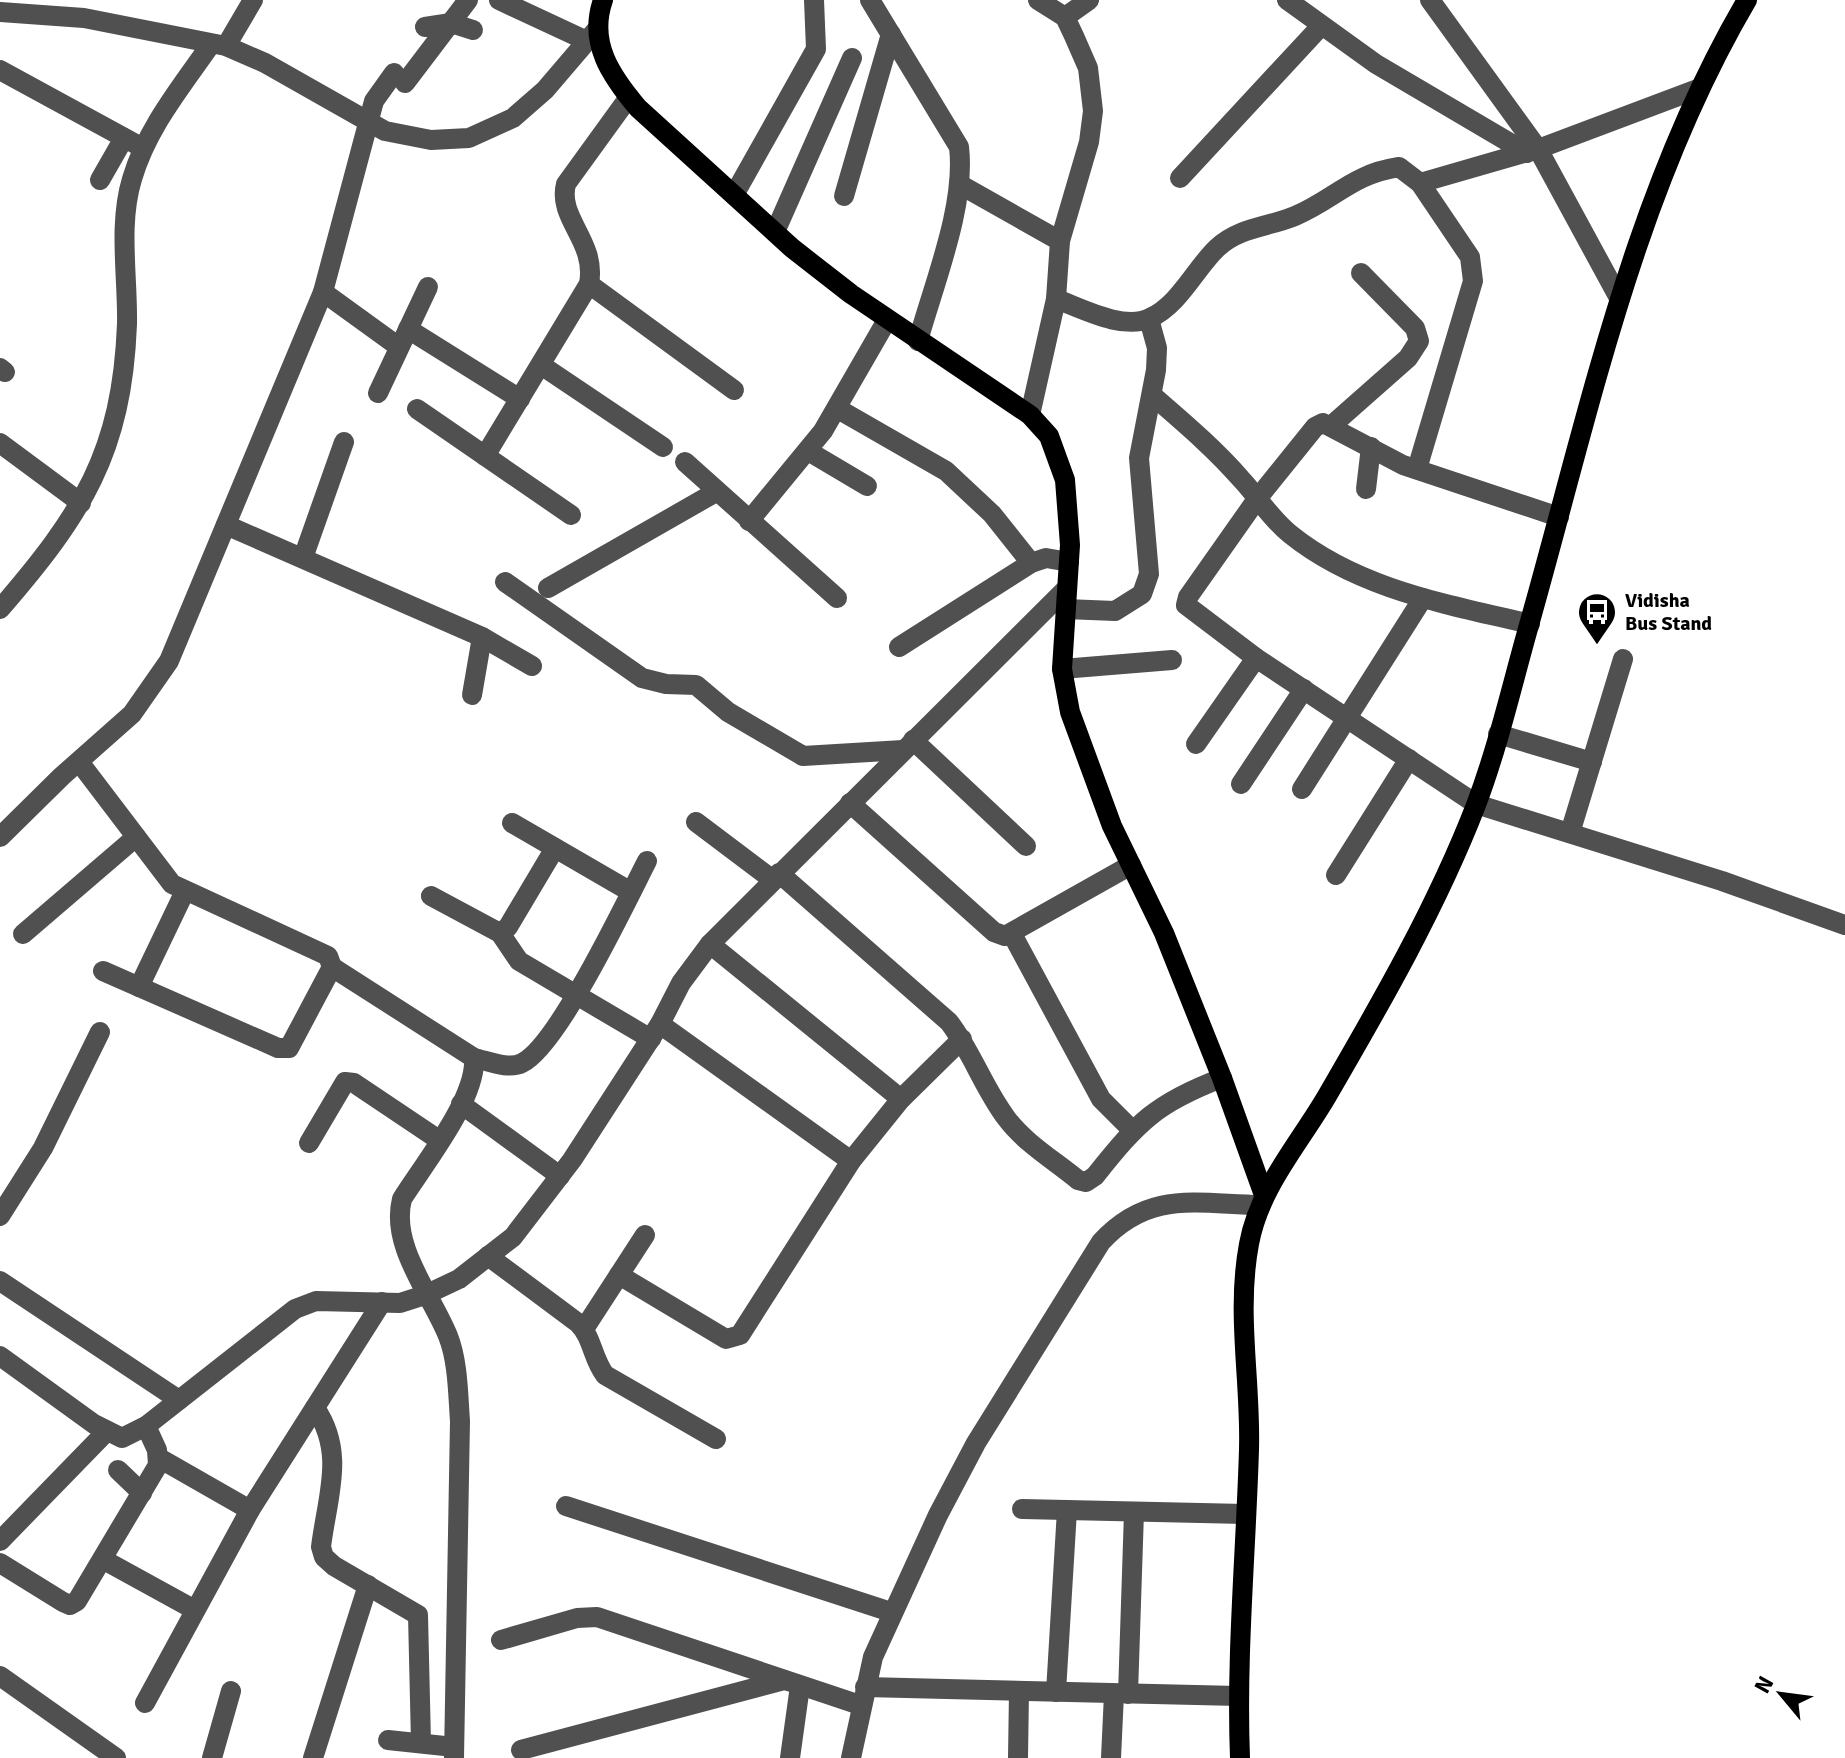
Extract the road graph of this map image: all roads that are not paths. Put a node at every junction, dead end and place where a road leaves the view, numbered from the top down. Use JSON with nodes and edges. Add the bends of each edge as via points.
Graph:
{"nodes":[{"id":1,"x":253,"y":0,"type":"edge"},
{"id":2,"x":468,"y":0,"type":"edge"},
{"id":3,"x":499,"y":0,"type":"edge"},
{"id":4,"x":603,"y":0,"type":"edge"},
{"id":5,"x":814,"y":0,"type":"edge"},
{"id":6,"x":870,"y":0,"type":"edge"},
{"id":7,"x":1038,"y":0,"type":"edge"},
{"id":8,"x":1089,"y":0,"type":"edge"},
{"id":9,"x":1287,"y":0,"type":"edge"},
{"id":10,"x":1430,"y":0,"type":"edge"},
{"id":11,"x":1747,"y":0,"type":"edge"},
{"id":12,"x":0,"y":12,"type":"edge"},
{"id":13,"x":1065,"y":17,"type":"junction"},
{"id":14,"x":451,"y":23,"type":"junction"},
{"id":15,"x":1321,"y":26,"type":"junction"},
{"id":16,"x":425,"y":27,"type":"dead end"},
{"id":17,"x":473,"y":30,"type":"dead end"},
{"id":18,"x":592,"y":34,"type":"junction"},
{"id":19,"x":891,"y":34,"type":"junction"},
{"id":20,"x":219,"y":45,"type":"junction"},
{"id":21,"x":852,"y":58,"type":"dead end"},
{"id":22,"x":0,"y":70,"type":"edge"},
{"id":23,"x":1700,"y":88,"type":"junction"},
{"id":24,"x":629,"y":97,"type":"junction"},
{"id":25,"x":378,"y":127,"type":"junction"},
{"id":26,"x":134,"y":143,"type":"junction"},
{"id":27,"x":1533,"y":151,"type":"junction"},
{"id":28,"x":1180,"y":178,"type":"dead end"},
{"id":29,"x":100,"y":180,"type":"dead end"},
{"id":30,"x":1420,"y":183,"type":"junction"},
{"id":31,"x":959,"y":184,"type":"junction"},
{"id":32,"x":734,"y":195,"type":"junction"},
{"id":33,"x":844,"y":196,"type":"dead end"},
{"id":34,"x":775,"y":232,"type":"junction"},
{"id":35,"x":1060,"y":241,"type":"junction"},
{"id":36,"x":1361,"y":273,"type":"dead end"},
{"id":37,"x":589,"y":284,"type":"junction"},
{"id":38,"x":428,"y":287,"type":"dead end"},
{"id":39,"x":323,"y":292,"type":"junction"},
{"id":40,"x":1619,"y":298,"type":"junction"},
{"id":41,"x":1056,"y":299,"type":"junction"},
{"id":42,"x":1149,"y":319,"type":"junction"},
{"id":43,"x":887,"y":320,"type":"junction"},
{"id":44,"x":403,"y":338,"type":"junction"},
{"id":45,"x":918,"y":341,"type":"junction"},
{"id":46,"x":541,"y":365,"type":"junction"},
{"id":47,"x":734,"y":390,"type":"dead end"},
{"id":48,"x":378,"y":393,"type":"dead end"},
{"id":49,"x":1152,"y":395,"type":"junction"},
{"id":50,"x":520,"y":399,"type":"junction"},
{"id":51,"x":417,"y":409,"type":"dead end"},
{"id":52,"x":838,"y":409,"type":"junction"},
{"id":53,"x":1030,"y":415,"type":"junction"},
{"id":54,"x":1331,"y":426,"type":"junction"},
{"id":55,"x":344,"y":442,"type":"dead end"},
{"id":56,"x":0,"y":443,"type":"edge"},
{"id":57,"x":663,"y":447,"type":"dead end"},
{"id":58,"x":1371,"y":447,"type":"junction"},
{"id":59,"x":808,"y":451,"type":"junction"},
{"id":60,"x":485,"y":456,"type":"junction"},
{"id":61,"x":685,"y":462,"type":"dead end"},
{"id":62,"x":1417,"y":469,"type":"junction"},
{"id":63,"x":867,"y":486,"type":"dead end"},
{"id":64,"x":1366,"y":489,"type":"dead end"},
{"id":65,"x":716,"y":492,"type":"junction"},
{"id":66,"x":1257,"y":499,"type":"junction"},
{"id":67,"x":81,"y":503,"type":"junction"},
{"id":68,"x":571,"y":515,"type":"dead end"},
{"id":69,"x":1559,"y":517,"type":"junction"},
{"id":70,"x":749,"y":521,"type":"junction"},
{"id":71,"x":226,"y":525,"type":"junction"},
{"id":72,"x":303,"y":558,"type":"junction"},
{"id":73,"x":1069,"y":562,"type":"junction"},
{"id":74,"x":1031,"y":563,"type":"junction"},
{"id":75,"x":505,"y":582,"type":"dead end"},
{"id":76,"x":548,"y":588,"type":"dead end"},
{"id":77,"x":1067,"y":588,"type":"junction"},
{"id":78,"x":4,"y":598,"type":"edge"},
{"id":79,"x":837,"y":598,"type":"dead end"},
{"id":80,"x":1423,"y":598,"type":"junction"},
{"id":81,"x":1065,"y":609,"type":"junction"},
{"id":82,"x":1530,"y":624,"type":"junction"},
{"id":83,"x":482,"y":637,"type":"junction"},
{"id":84,"x":899,"y":647,"type":"dead end"},
{"id":85,"x":1256,"y":658,"type":"junction"},
{"id":86,"x":1623,"y":659,"type":"dead end"},
{"id":87,"x":1172,"y":660,"type":"dead end"},
{"id":88,"x":532,"y":666,"type":"dead end"},
{"id":89,"x":1062,"y":669,"type":"junction"},
{"id":90,"x":1304,"y":689,"type":"junction"},
{"id":91,"x":472,"y":695,"type":"dead end"},
{"id":92,"x":1349,"y":719,"type":"junction"},
{"id":93,"x":1498,"y":734,"type":"junction"},
{"id":94,"x":1196,"y":744,"type":"dead end"},
{"id":95,"x":908,"y":745,"type":"junction"},
{"id":96,"x":1409,"y":759,"type":"junction"},
{"id":97,"x":1592,"y":762,"type":"junction"},
{"id":98,"x":80,"y":763,"type":"junction"},
{"id":99,"x":1241,"y":784,"type":"dead end"},
{"id":100,"x":1302,"y":789,"type":"dead end"},
{"id":101,"x":850,"y":803,"type":"junction"},
{"id":102,"x":1476,"y":804,"type":"junction"},
{"id":103,"x":696,"y":822,"type":"dead end"},
{"id":104,"x":512,"y":823,"type":"dead end"},
{"id":105,"x":1570,"y":833,"type":"junction"},
{"id":106,"x":0,"y":837,"type":"edge"},
{"id":107,"x":136,"y":837,"type":"junction"},
{"id":108,"x":1026,"y":846,"type":"dead end"},
{"id":109,"x":555,"y":848,"type":"junction"},
{"id":110,"x":647,"y":861,"type":"dead end"},
{"id":111,"x":1131,"y":865,"type":"junction"},
{"id":112,"x":1336,"y":875,"type":"dead end"},
{"id":113,"x":776,"y":877,"type":"junction"},
{"id":114,"x":185,"y":891,"type":"junction"},
{"id":115,"x":631,"y":892,"type":"junction"},
{"id":116,"x":431,"y":896,"type":"dead end"},
{"id":117,"x":1845,"y":925,"type":"edge"},
{"id":118,"x":500,"y":933,"type":"junction"},
{"id":119,"x":23,"y":934,"type":"dead end"},
{"id":120,"x":1012,"y":934,"type":"junction"},
{"id":121,"x":710,"y":944,"type":"junction"},
{"id":122,"x":332,"y":967,"type":"junction"},
{"id":123,"x":103,"y":971,"type":"dead end"},
{"id":124,"x":139,"y":987,"type":"junction"},
{"id":125,"x":575,"y":997,"type":"junction"},
{"id":126,"x":655,"y":1031,"type":"junction"},
{"id":127,"x":100,"y":1032,"type":"dead end"},
{"id":128,"x":962,"y":1039,"type":"junction"},
{"id":129,"x":474,"y":1058,"type":"junction"},
{"id":130,"x":1222,"y":1078,"type":"junction"},
{"id":131,"x":901,"y":1099,"type":"junction"},
{"id":132,"x":461,"y":1104,"type":"junction"},
{"id":133,"x":1132,"y":1130,"type":"junction"},
{"id":134,"x":439,"y":1140,"type":"junction"},
{"id":135,"x":309,"y":1143,"type":"dead end"},
{"id":136,"x":851,"y":1161,"type":"junction"},
{"id":137,"x":560,"y":1176,"type":"junction"},
{"id":138,"x":1262,"y":1200,"type":"junction"},
{"id":139,"x":0,"y":1216,"type":"edge"},
{"id":140,"x":645,"y":1235,"type":"dead end"},
{"id":141,"x":488,"y":1256,"type":"junction"},
{"id":142,"x":619,"y":1275,"type":"junction"},
{"id":143,"x":0,"y":1281,"type":"edge"},
{"id":144,"x":425,"y":1295,"type":"junction"},
{"id":145,"x":382,"y":1302,"type":"junction"},
{"id":146,"x":584,"y":1329,"type":"junction"},
{"id":147,"x":0,"y":1356,"type":"edge"},
{"id":148,"x":179,"y":1400,"type":"junction"},
{"id":149,"x":315,"y":1408,"type":"junction"},
{"id":150,"x":146,"y":1426,"type":"junction"},
{"id":151,"x":106,"y":1432,"type":"junction"},
{"id":152,"x":716,"y":1439,"type":"dead end"},
{"id":153,"x":159,"y":1458,"type":"junction"},
{"id":154,"x":118,"y":1470,"type":"dead end"},
{"id":155,"x":142,"y":1493,"type":"junction"},
{"id":156,"x":566,"y":1506,"type":"dead end"},
{"id":157,"x":1022,"y":1509,"type":"dead end"},
{"id":158,"x":250,"y":1510,"type":"junction"},
{"id":159,"x":1067,"y":1510,"type":"junction"},
{"id":160,"x":1134,"y":1512,"type":"junction"},
{"id":161,"x":1245,"y":1514,"type":"junction"},
{"id":162,"x":0,"y":1541,"type":"edge"},
{"id":163,"x":104,"y":1560,"type":"junction"},
{"id":164,"x":0,"y":1563,"type":"edge"},
{"id":165,"x":368,"y":1585,"type":"junction"},
{"id":166,"x":195,"y":1610,"type":"junction"},
{"id":167,"x":891,"y":1612,"type":"junction"},
{"id":168,"x":501,"y":1640,"type":"dead end"},
{"id":169,"x":0,"y":1676,"type":"edge"},
{"id":170,"x":792,"y":1683,"type":"junction"},
{"id":171,"x":231,"y":1691,"type":"dead end"},
{"id":172,"x":1019,"y":1691,"type":"junction"},
{"id":173,"x":1056,"y":1692,"type":"junction"},
{"id":174,"x":1121,"y":1694,"type":"junction"},
{"id":175,"x":863,"y":1696,"type":"junction"},
{"id":176,"x":1238,"y":1696,"type":"junction"},
{"id":177,"x":145,"y":1703,"type":"dead end"},
{"id":178,"x":388,"y":1740,"type":"dead end"},
{"id":179,"x":421,"y":1743,"type":"junction"},
{"id":180,"x":521,"y":1750,"type":"dead end"},
{"id":181,"x":454,"y":1752,"type":"edge"},
{"id":182,"x":116,"y":1758,"type":"edge"},
{"id":183,"x":212,"y":1758,"type":"edge"},
{"id":184,"x":313,"y":1758,"type":"edge"},
{"id":185,"x":790,"y":1758,"type":"edge"},
{"id":186,"x":851,"y":1758,"type":"edge"},
{"id":187,"x":1018,"y":1758,"type":"edge"},
{"id":188,"x":1111,"y":1758,"type":"edge"},
{"id":189,"x":1240,"y":1758,"type":"edge"}],
"edges":[{"from":1,"to":20,"type":"street"},
{"from":2,"to":14,"type":"street"},
{"from":3,"to":18,"type":"street"},
{"from":4,"to":18,"type":"main road"},
{"from":5,"to":32,"type":"street","via":[[816,49]]},
{"from":6,"to":19,"type":"street"},
{"from":7,"to":13,"type":"street"},
{"from":8,"to":13,"type":"street"},
{"from":9,"to":15,"type":"street"},
{"from":10,"to":27,"type":"street"},
{"from":11,"to":23,"type":"main road"},
{"from":12,"to":20,"type":"street","via":[[84,18]]},
{"from":13,"to":35,"type":"street","via":[[1088,68],[1093,111]]},
{"from":14,"to":16,"type":"street"},
{"from":14,"to":17,"type":"street"},
{"from":14,"to":25,"type":"street","via":[[374,101]]},
{"from":15,"to":27,"type":"street","via":[[1376,64]]},
{"from":15,"to":28,"type":"street"},
{"from":18,"to":24,"type":"main road"},
{"from":18,"to":25,"type":"street","via":[[545,90],[513,118],[469,138],[431,140]]},
{"from":19,"to":31,"type":"street","via":[[959,147]]},
{"from":19,"to":33,"type":"street"},
{"from":20,"to":25,"type":"street","via":[[265,63]]},
{"from":20,"to":26,"type":"street"},
{"from":21,"to":34,"type":"street"},
{"from":22,"to":26,"type":"street"},
{"from":23,"to":27,"type":"street"},
{"from":23,"to":40,"type":"main road","via":[[1661,177]]},
{"from":24,"to":32,"type":"main road"},
{"from":24,"to":37,"type":"street","via":[[563,195],[589,252]]},
{"from":25,"to":39,"type":"street"},
{"from":26,"to":29,"type":"street"},
{"from":26,"to":67,"type":"street","via":[[126,216],[127,325],[120,401],[99,471]]},
{"from":27,"to":30,"type":"street"},
{"from":27,"to":40,"type":"street"},
{"from":30,"to":42,"type":"street","via":[[1399,167],[1361,177],[1296,215],[1231,237]]},
{"from":30,"to":62,"type":"street","via":[[1470,257],[1473,281]]},
{"from":31,"to":35,"type":"street"},
{"from":31,"to":45,"type":"street"},
{"from":32,"to":34,"type":"main road"},
{"from":34,"to":43,"type":"main road"},
{"from":35,"to":41,"type":"street"},
{"from":36,"to":54,"type":"street","via":[[1415,328],[1419,341],[1408,358]]},
{"from":37,"to":46,"type":"street"},
{"from":37,"to":47,"type":"street"},
{"from":38,"to":44,"type":"street"},
{"from":39,"to":44,"type":"street"},
{"from":39,"to":71,"type":"street"},
{"from":40,"to":69,"type":"main road"},
{"from":41,"to":42,"type":"street","via":[[1101,316]]},
{"from":41,"to":53,"type":"street"},
{"from":42,"to":49,"type":"street","via":[[1157,348]]},
{"from":43,"to":45,"type":"main road"},
{"from":43,"to":52,"type":"street"},
{"from":44,"to":48,"type":"street"},
{"from":44,"to":50,"type":"street"},
{"from":45,"to":53,"type":"main road"},
{"from":46,"to":50,"type":"street"},
{"from":46,"to":57,"type":"street"},
{"from":49,"to":66,"type":"street","via":[[1211,446]]},
{"from":49,"to":81,"type":"street","via":[[1139,458],[1149,574],[1142,594],[1115,611]]},
{"from":50,"to":60,"type":"street"},
{"from":51,"to":60,"type":"street"},
{"from":52,"to":59,"type":"street"},
{"from":52,"to":74,"type":"street","via":[[946,471],[992,514]]},
{"from":53,"to":73,"type":"main road","via":[[1049,436],[1065,480]]},
{"from":54,"to":58,"type":"street"},
{"from":54,"to":66,"type":"street","via":[[1315,427]]},
{"from":55,"to":72,"type":"street"},
{"from":56,"to":67,"type":"street"},
{"from":58,"to":62,"type":"street"},
{"from":58,"to":64,"type":"street"},
{"from":59,"to":63,"type":"street"},
{"from":59,"to":70,"type":"street"},
{"from":60,"to":68,"type":"street"},
{"from":61,"to":65,"type":"street"},
{"from":62,"to":69,"type":"street"},
{"from":65,"to":70,"type":"street"},
{"from":65,"to":76,"type":"street"},
{"from":66,"to":80,"type":"street","via":[[1315,552],[1356,575]]},
{"from":66,"to":85,"type":"street","via":[[1186,605]]},
{"from":67,"to":78,"type":"street","via":[[66,529]]},
{"from":69,"to":82,"type":"main road"},
{"from":70,"to":79,"type":"street"},
{"from":71,"to":72,"type":"street"},
{"from":71,"to":98,"type":"street","via":[[169,661],[132,714]]},
{"from":72,"to":83,"type":"street"},
{"from":73,"to":74,"type":"street","via":[[1046,558]]},
{"from":73,"to":77,"type":"main road"},
{"from":74,"to":84,"type":"street"},
{"from":75,"to":95,"type":"street","via":[[642,678],[696,685],[789,751],[815,758]]},
{"from":77,"to":81,"type":"main road"},
{"from":77,"to":95,"type":"street"},
{"from":80,"to":82,"type":"street"},
{"from":80,"to":92,"type":"street"},
{"from":81,"to":89,"type":"main road"},
{"from":82,"to":93,"type":"main road"},
{"from":83,"to":88,"type":"street"},
{"from":83,"to":91,"type":"street"},
{"from":85,"to":90,"type":"street"},
{"from":85,"to":94,"type":"street"},
{"from":86,"to":97,"type":"street"},
{"from":87,"to":89,"type":"street"},
{"from":89,"to":111,"type":"main road","via":[[1070,712]]},
{"from":90,"to":92,"type":"street"},
{"from":90,"to":99,"type":"street"},
{"from":92,"to":96,"type":"street"},
{"from":92,"to":100,"type":"street"},
{"from":93,"to":97,"type":"street"},
{"from":93,"to":102,"type":"main road"},
{"from":95,"to":101,"type":"street"},
{"from":95,"to":108,"type":"street"},
{"from":96,"to":102,"type":"street"},
{"from":96,"to":112,"type":"street"},
{"from":97,"to":105,"type":"street"},
{"from":98,"to":106,"type":"street"},
{"from":98,"to":107,"type":"street"},
{"from":101,"to":113,"type":"street"},
{"from":101,"to":120,"type":"street","via":[[994,932]]},
{"from":102,"to":105,"type":"street"},
{"from":102,"to":138,"type":"main road","via":[[1406,955]]},
{"from":103,"to":113,"type":"street"},
{"from":104,"to":109,"type":"street"},
{"from":105,"to":117,"type":"street"},
{"from":107,"to":114,"type":"street","via":[[172,884]]},
{"from":107,"to":119,"type":"street"},
{"from":109,"to":115,"type":"street"},
{"from":109,"to":118,"type":"street"},
{"from":110,"to":115,"type":"street"},
{"from":111,"to":120,"type":"street"},
{"from":111,"to":130,"type":"main road"},
{"from":113,"to":121,"type":"street"},
{"from":113,"to":128,"type":"street","via":[[949,1022]]},
{"from":114,"to":122,"type":"street","via":[[328,956]]},
{"from":114,"to":124,"type":"street"},
{"from":115,"to":125,"type":"street"},
{"from":116,"to":118,"type":"street"},
{"from":118,"to":125,"type":"street","via":[[519,961]]},
{"from":120,"to":133,"type":"street","via":[[1101,1099]]},
{"from":121,"to":126,"type":"street"},
{"from":121,"to":131,"type":"street"},
{"from":122,"to":124,"type":"street","via":[[289,1048],[278,1048]]},
{"from":122,"to":129,"type":"street"},
{"from":123,"to":124,"type":"street"},
{"from":125,"to":126,"type":"street"},
{"from":125,"to":129,"type":"street","via":[[521,1064]]},
{"from":126,"to":136,"type":"street"},
{"from":126,"to":137,"type":"street"},
{"from":127,"to":139,"type":"street","via":[[43,1148]]},
{"from":128,"to":131,"type":"street"},
{"from":128,"to":133,"type":"street","via":[[1005,1117],[1078,1180],[1095,1176]]},
{"from":129,"to":132,"type":"street"},
{"from":130,"to":133,"type":"street","via":[[1167,1101]]},
{"from":130,"to":138,"type":"main road"},
{"from":131,"to":136,"type":"street"},
{"from":132,"to":134,"type":"street"},
{"from":132,"to":137,"type":"street"},
{"from":134,"to":135,"type":"street","via":[[345,1082]]},
{"from":134,"to":144,"type":"street","via":[[398,1214]]},
{"from":136,"to":142,"type":"street","via":[[732,1340]]},
{"from":137,"to":141,"type":"street","via":[[513,1237]]},
{"from":138,"to":161,"type":"main road","via":[[1244,1274],[1249,1446]]},
{"from":138,"to":167,"type":"street","via":[[1153,1205],[1129,1217],[1101,1242],[976,1443]]},
{"from":140,"to":142,"type":"street"},
{"from":141,"to":144,"type":"street","via":[[459,1279]]},
{"from":141,"to":146,"type":"street"},
{"from":142,"to":146,"type":"street"},
{"from":143,"to":148,"type":"street"},
{"from":144,"to":145,"type":"street"},
{"from":144,"to":181,"type":"street","via":[[448,1336],[460,1421]]},
{"from":145,"to":148,"type":"street","via":[[316,1301],[295,1309]]},
{"from":145,"to":149,"type":"street"},
{"from":146,"to":152,"type":"street","via":[[605,1375]]},
{"from":147,"to":151,"type":"street"},
{"from":148,"to":150,"type":"street"},
{"from":149,"to":158,"type":"street"},
{"from":149,"to":165,"type":"street","via":[[331,1437],[334,1474],[321,1547],[334,1566]]},
{"from":150,"to":151,"type":"street","via":[[122,1438]]},
{"from":150,"to":153,"type":"street"},
{"from":151,"to":162,"type":"street"},
{"from":153,"to":155,"type":"street"},
{"from":153,"to":158,"type":"street"},
{"from":154,"to":155,"type":"street"},
{"from":155,"to":163,"type":"street"},
{"from":156,"to":167,"type":"street"},
{"from":157,"to":159,"type":"street"},
{"from":158,"to":166,"type":"street"},
{"from":159,"to":160,"type":"street"},
{"from":159,"to":173,"type":"street"},
{"from":160,"to":161,"type":"street"},
{"from":160,"to":174,"type":"street"},
{"from":161,"to":176,"type":"main road"},
{"from":163,"to":164,"type":"street","via":[[84,1594],[70,1605]]},
{"from":163,"to":166,"type":"street"},
{"from":165,"to":179,"type":"street","via":[[418,1615]]},
{"from":165,"to":184,"type":"street"},
{"from":166,"to":177,"type":"street"},
{"from":167,"to":175,"type":"street"},
{"from":168,"to":170,"type":"street","via":[[597,1617]]},
{"from":169,"to":182,"type":"street"},
{"from":170,"to":175,"type":"street"},
{"from":170,"to":180,"type":"street"},
{"from":170,"to":185,"type":"street"},
{"from":171,"to":183,"type":"street"},
{"from":172,"to":173,"type":"street"},
{"from":172,"to":175,"type":"street"},
{"from":172,"to":187,"type":"street"},
{"from":173,"to":174,"type":"street"},
{"from":174,"to":176,"type":"street"},
{"from":174,"to":188,"type":"street"},
{"from":175,"to":186,"type":"street"},
{"from":176,"to":189,"type":"main road"},
{"from":178,"to":179,"type":"street"},
{"from":179,"to":181,"type":"street"}]}
